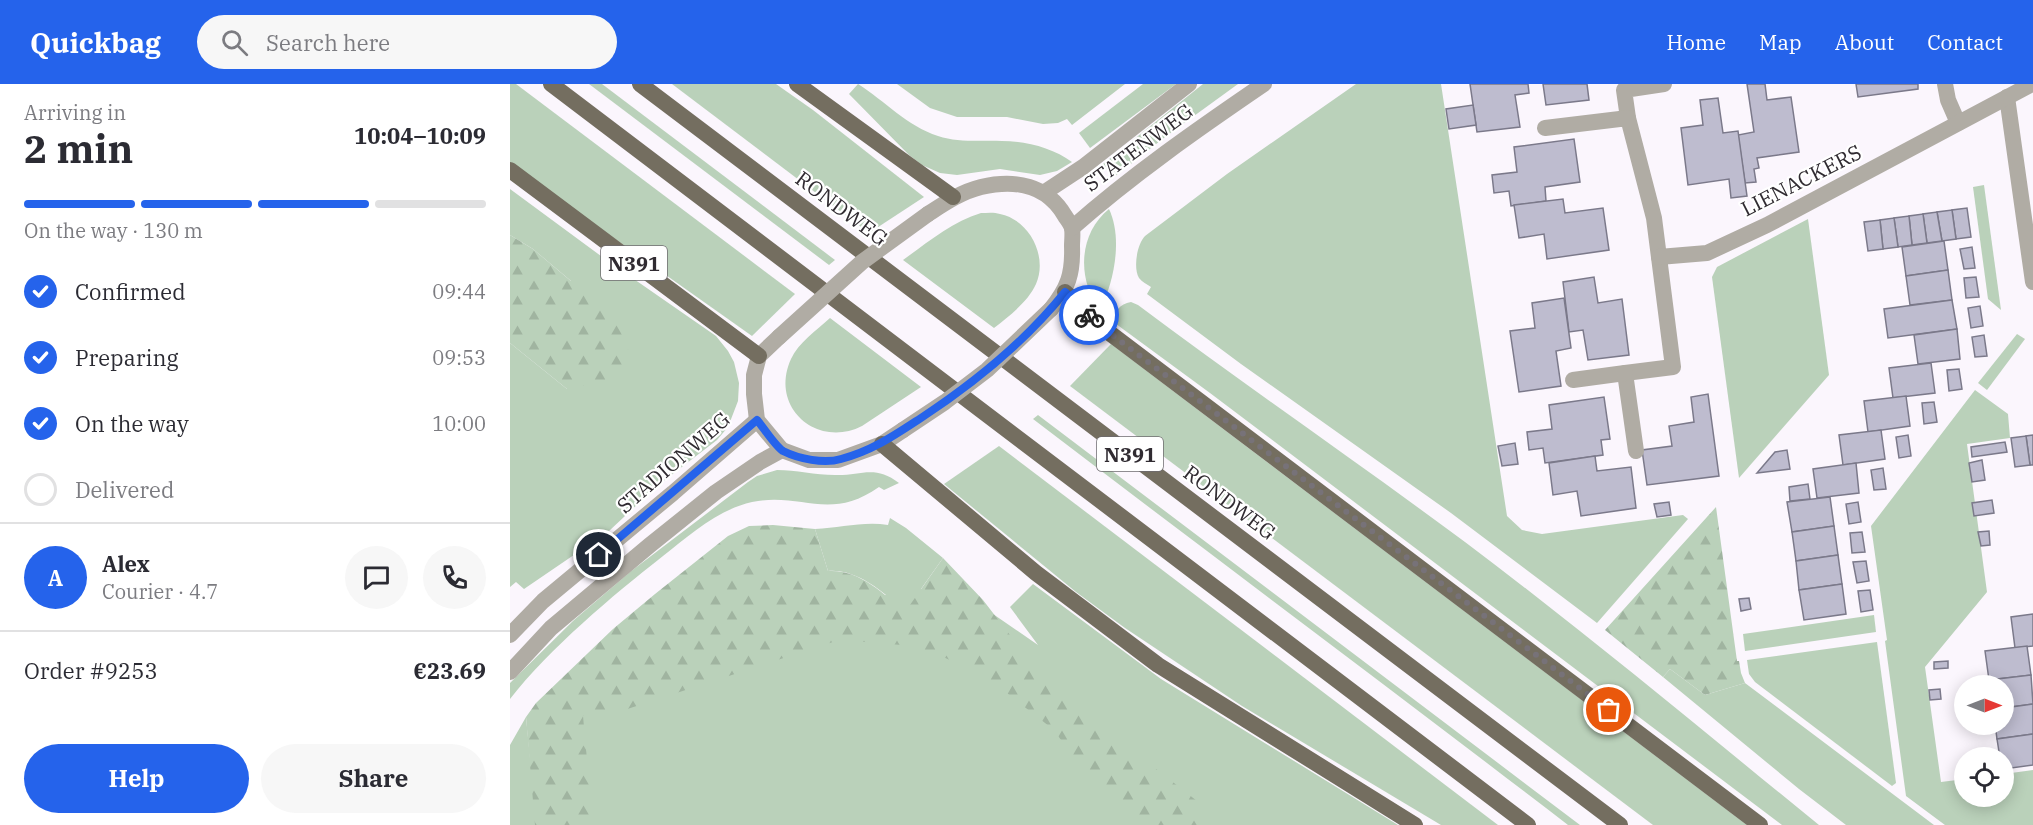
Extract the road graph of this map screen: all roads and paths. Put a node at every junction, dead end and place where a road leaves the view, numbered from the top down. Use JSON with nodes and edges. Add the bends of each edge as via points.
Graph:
{"nodes":[{"id":1,"x":551,"y":84,"type":"edge"},
{"id":2,"x":640,"y":84,"type":"edge"},
{"id":3,"x":797,"y":84,"type":"edge"},
{"id":4,"x":1189,"y":84,"type":"edge"},
{"id":5,"x":1264,"y":84,"type":"edge"},
{"id":6,"x":1664,"y":84,"type":"edge"},
{"id":7,"x":1945,"y":84,"type":"edge"},
{"id":8,"x":2032,"y":84,"type":"edge"},
{"id":9,"x":1623,"y":87,"type":"edge"},
{"id":10,"x":2007,"y":97,"type":"junction"},
{"id":11,"x":1628,"y":118,"type":"junction"},
{"id":12,"x":1958,"y":123,"type":"junction"},
{"id":13,"x":1545,"y":128,"type":"dead end"},
{"id":14,"x":510,"y":170,"type":"edge"},
{"id":15,"x":1045,"y":192,"type":"junction"},
{"id":16,"x":953,"y":197,"type":"junction"},
{"id":17,"x":1072,"y":228,"type":"junction"},
{"id":18,"x":1659,"y":257,"type":"junction"},
{"id":19,"x":2033,"y":282,"type":"edge"},
{"id":20,"x":1065,"y":292,"type":"junction"},
{"id":21,"x":759,"y":356,"type":"junction"},
{"id":22,"x":1625,"y":373,"type":"junction"},
{"id":23,"x":1572,"y":380,"type":"dead end"},
{"id":24,"x":757,"y":420,"type":"junction"},
{"id":25,"x":882,"y":444,"type":"junction"},
{"id":26,"x":782,"y":450,"type":"junction"},
{"id":27,"x":1636,"y":451,"type":"dead end"},
{"id":28,"x":510,"y":635,"type":"edge"},
{"id":29,"x":510,"y":672,"type":"edge"},
{"id":30,"x":1414,"y":825,"type":"edge"},
{"id":31,"x":1528,"y":825,"type":"edge"},
{"id":32,"x":1620,"y":825,"type":"edge"},
{"id":33,"x":1760,"y":825,"type":"edge"}],
"edges":[{"from":1,"to":31,"type":"main road","number":"N391"},
{"from":2,"to":32,"type":"main road","name":"RONDWEG","number":"N391"},
{"from":3,"to":16,"type":"main road"},
{"from":4,"to":15,"type":"street","name":"STATENWEG"},
{"from":5,"to":17,"type":"street","name":"STATENWEG","via":[[1128,181]]},
{"from":6,"to":9,"type":"street"},
{"from":7,"to":12,"type":"street"},
{"from":8,"to":10,"type":"street","name":"LIENACKERS"},
{"from":9,"to":11,"type":"street"},
{"from":10,"to":12,"type":"street","name":"LIENACKERS"},
{"from":10,"to":19,"type":"street"},
{"from":11,"to":13,"type":"street"},
{"from":11,"to":18,"type":"street","via":[[1654,218]]},
{"from":12,"to":18,"type":"street","name":"LIENACKERS","via":[[1707,253]]},
{"from":14,"to":21,"type":"main road","number":"N391"},
{"from":15,"to":16,"type":"street","via":[[1005,184],[980,187]]},
{"from":15,"to":17,"type":"street"},
{"from":16,"to":21,"type":"street","bridge":true,"via":[[862,262]]},
{"from":17,"to":20,"type":"street","via":[[1073,264]]},
{"from":18,"to":22,"type":"street","via":[[1673,367]]},
{"from":20,"to":25,"type":"street","bridge":true,"via":[[987,370]]},
{"from":20,"to":33,"type":"main road","via":[[1103,328]]},
{"from":21,"to":24,"type":"street","via":[[754,375]]},
{"from":22,"to":23,"type":"street"},
{"from":22,"to":27,"type":"street"},
{"from":24,"to":26,"type":"street"},
{"from":24,"to":28,"type":"street","name":"STADIONWEG","via":[[543,601]]},
{"from":25,"to":26,"type":"street","via":[[838,460],[809,460]]},
{"from":25,"to":30,"type":"main road","via":[[1036,573],[1158,665]]},
{"from":26,"to":29,"type":"street","via":[[716,492],[650,545],[551,628]]}]}
